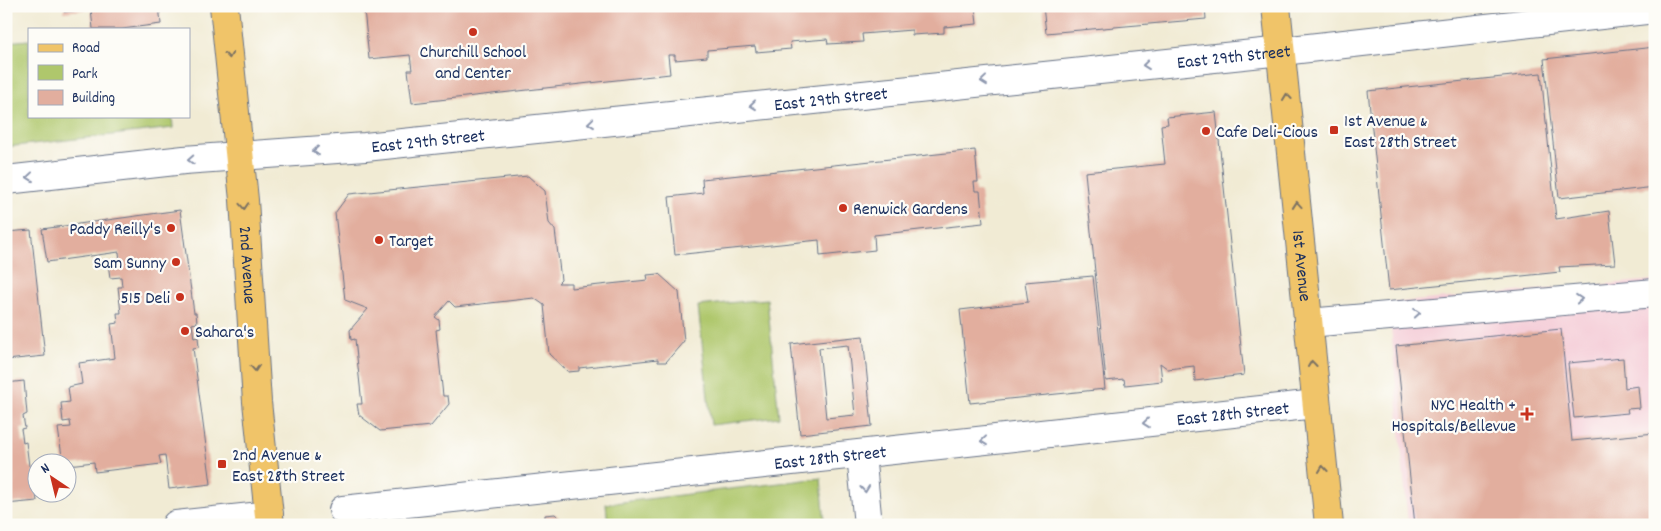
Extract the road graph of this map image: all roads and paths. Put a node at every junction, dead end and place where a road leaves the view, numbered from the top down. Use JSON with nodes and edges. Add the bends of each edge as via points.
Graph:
{"nodes":[{"id":1,"x":224,"y":6,"type":"edge"},
{"id":2,"x":1276,"y":6,"type":"edge"},
{"id":3,"x":1655,"y":9,"type":"edge"},
{"id":4,"x":1282,"y":51,"type":"junction"},
{"id":5,"x":240,"y":157,"type":"junction"},
{"id":6,"x":6,"y":180,"type":"edge"},
{"id":7,"x":1655,"y":293,"type":"edge"},
{"id":8,"x":1308,"y":324,"type":"junction"},
{"id":9,"x":1316,"y":404,"type":"junction"},
{"id":10,"x":861,"y":454,"type":"junction"},
{"id":11,"x":343,"y":510,"type":"dead end"},
{"id":12,"x":269,"y":520,"type":"edge"},
{"id":13,"x":176,"y":525,"type":"edge"},
{"id":14,"x":868,"y":525,"type":"edge"},
{"id":15,"x":1329,"y":525,"type":"edge"}],
"edges":[{"from":1,"to":5,"type":"main road","name":"2nd Avenue","one_way":true},
{"from":2,"to":4,"type":"main road","name":"1st Avenue"},
{"from":3,"to":4,"type":"street","name":"East 29th Street"},
{"from":4,"to":5,"type":"street","name":"East 29th Street","one_way":true,"via":[[365,147]]},
{"from":8,"to":4,"type":"main road","name":"1st Avenue","one_way":true},
{"from":5,"to":6,"type":"street","name":"East 29th Street","one_way":true},
{"from":5,"to":12,"type":"main road","name":"2nd Avenue","one_way":true,"via":[[257,402]]},
{"from":8,"to":7,"type":"street","one_way":true},
{"from":9,"to":8,"type":"main road","name":"1st Avenue","one_way":true},
{"from":9,"to":10,"type":"street","name":"East 28th Street","one_way":true},
{"from":15,"to":9,"type":"main road","name":"1st Avenue","one_way":true},
{"from":10,"to":11,"type":"street","name":"East 28th Street"},
{"from":10,"to":14,"type":"street","one_way":true},
{"from":12,"to":13,"type":"street"}]}
